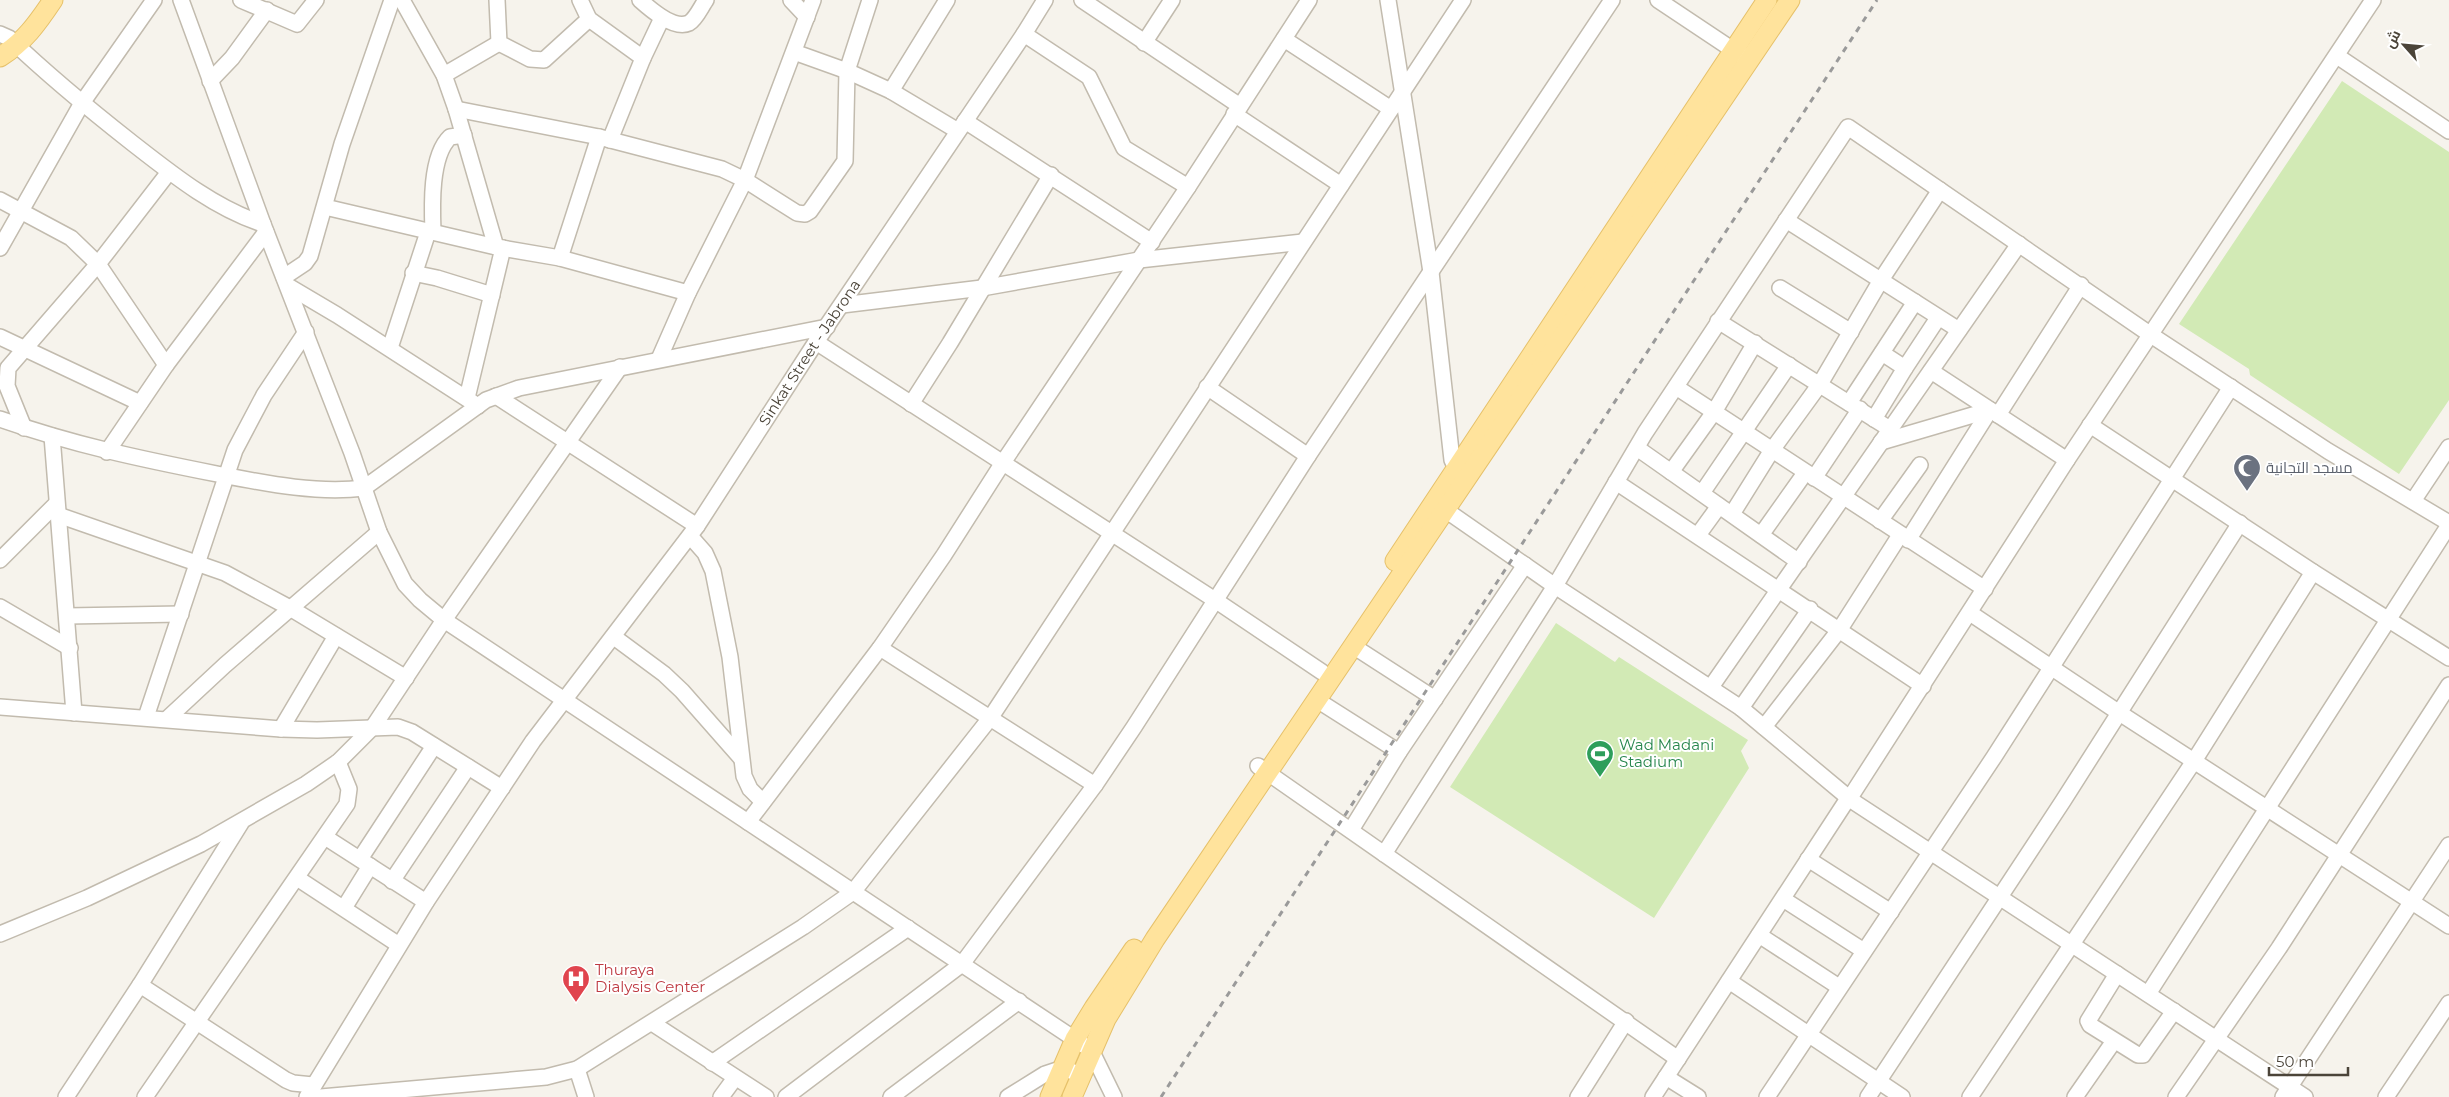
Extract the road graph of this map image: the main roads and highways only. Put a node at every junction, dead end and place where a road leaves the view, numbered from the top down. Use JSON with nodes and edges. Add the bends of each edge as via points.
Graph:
{"nodes":[{"id":1,"x":40,"y":0,"type":"edge"},
{"id":2,"x":53,"y":0,"type":"edge"},
{"id":3,"x":1767,"y":0,"type":"edge"},
{"id":4,"x":1790,"y":0,"type":"edge"},
{"id":5,"x":7,"y":41,"type":"edge"},
{"id":6,"x":1742,"y":56,"type":"junction"},
{"id":7,"x":0,"y":57,"type":"edge"},
{"id":8,"x":1440,"y":506,"type":"junction"},
{"id":9,"x":1262,"y":769,"type":"junction"},
{"id":10,"x":1050,"y":1097,"type":"edge"},
{"id":11,"x":1072,"y":1097,"type":"edge"}],
"edges":[{"from":1,"to":5,"type":"main road","via":[[26,22]]},
{"from":2,"to":5,"type":"main road","via":[[31,33]]},
{"from":3,"to":6,"type":"main road"},
{"from":4,"to":6,"type":"main road"},
{"from":5,"to":7,"type":"main road"},
{"from":6,"to":8,"type":"main road"},
{"from":8,"to":9,"type":"main road","via":[[1322,672]]},
{"from":8,"to":9,"type":"main road","via":[[1418,549],[1317,700]]},
{"from":9,"to":10,"type":"main road","via":[[1094,1008],[1075,1039]]},
{"from":9,"to":11,"type":"main road","via":[[1106,1019]]}]}
